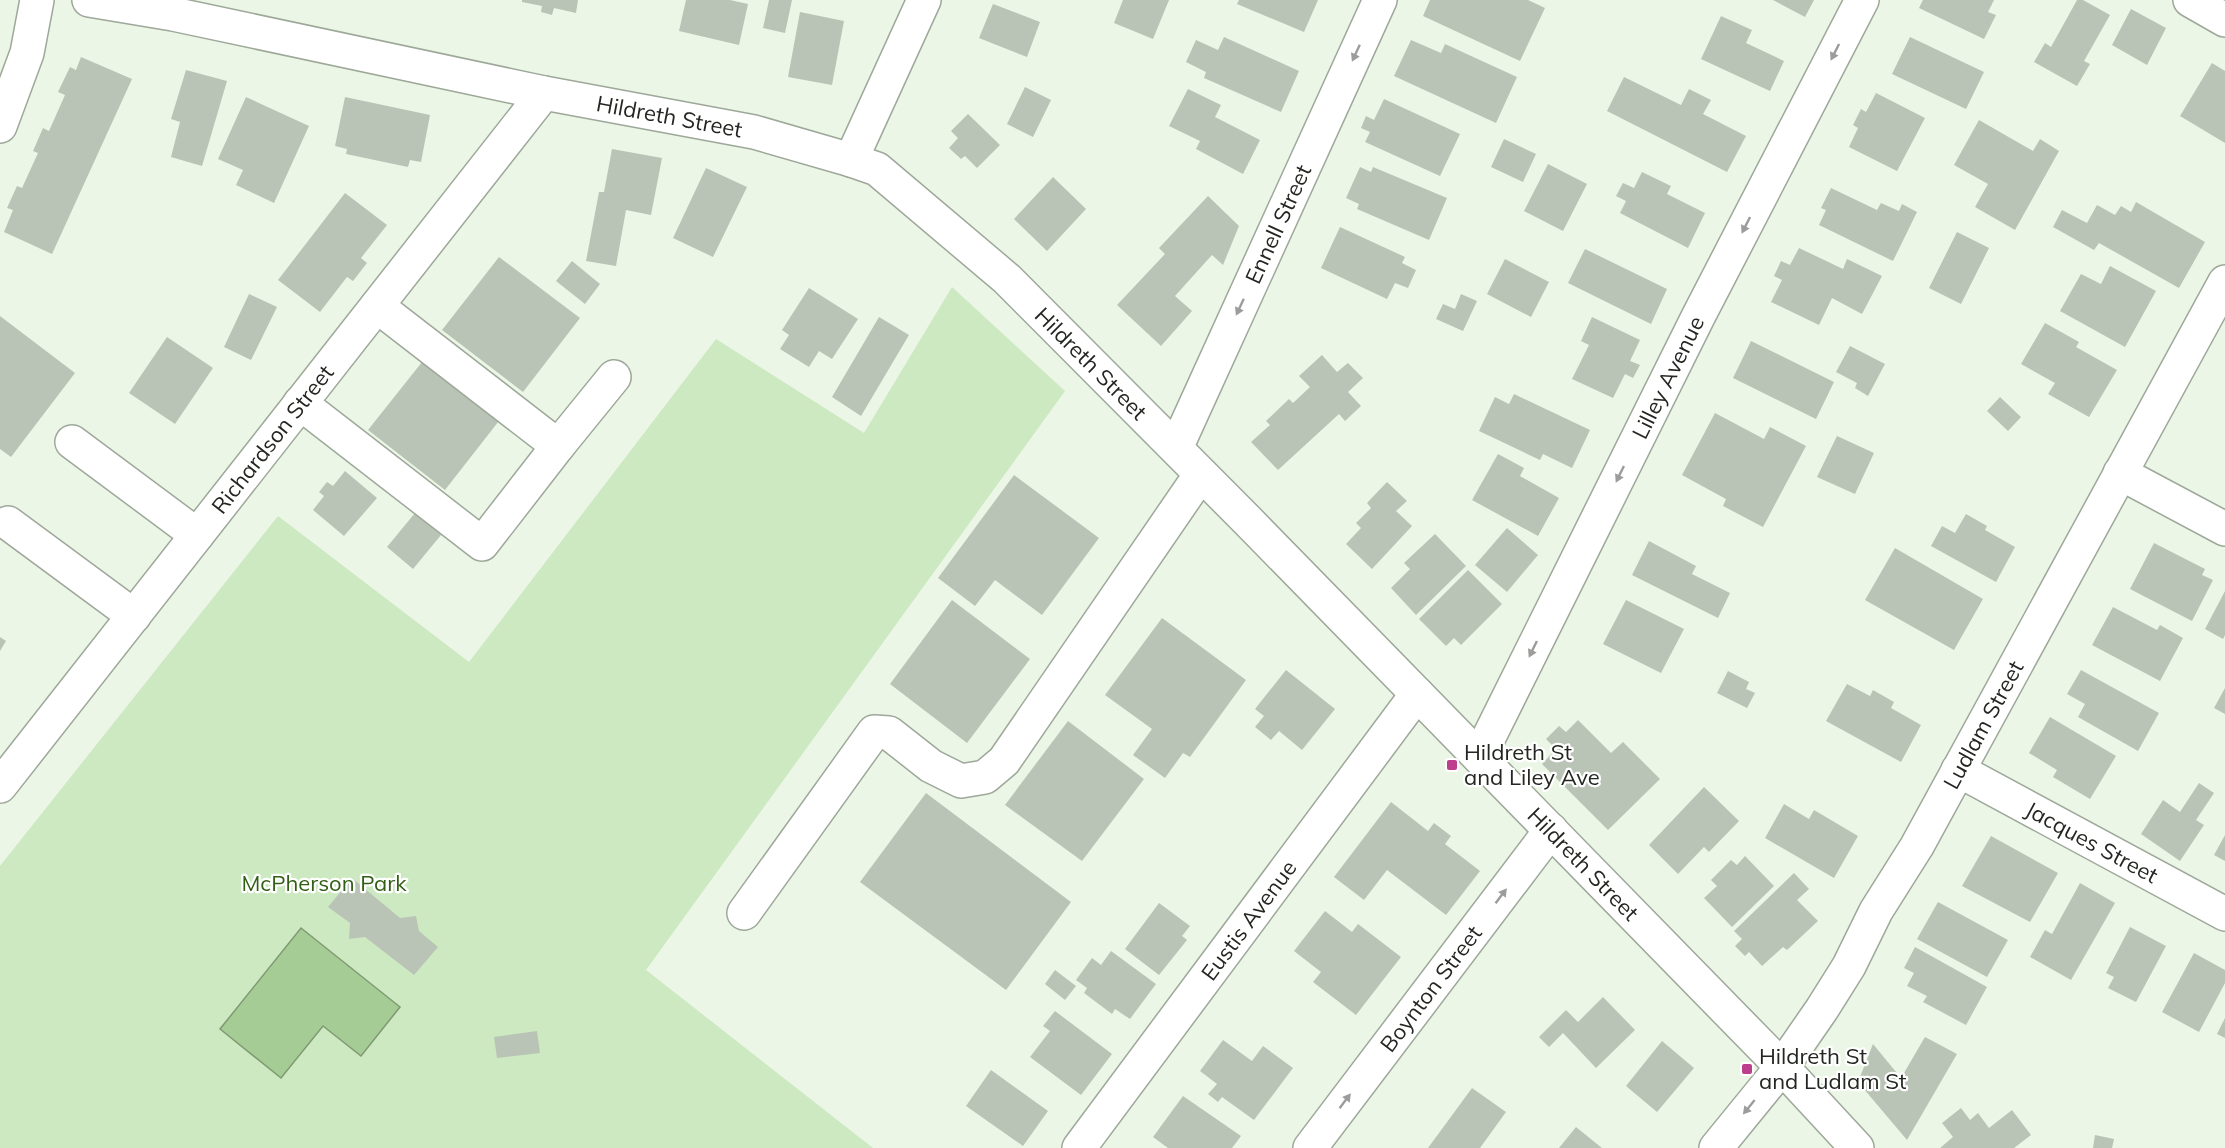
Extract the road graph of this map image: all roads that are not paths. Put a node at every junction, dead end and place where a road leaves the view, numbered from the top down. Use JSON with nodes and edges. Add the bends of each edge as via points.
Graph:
{"nodes":[{"id":1,"x":37,"y":0,"type":"edge"},
{"id":2,"x":89,"y":0,"type":"edge"},
{"id":3,"x":924,"y":0,"type":"edge"},
{"id":4,"x":1380,"y":0,"type":"edge"},
{"id":5,"x":1862,"y":0,"type":"edge"},
{"id":6,"x":2190,"y":0,"type":"edge"},
{"id":7,"x":174,"y":7,"type":"edge"},
{"id":8,"x":2225,"y":20,"type":"edge"},
{"id":9,"x":544,"y":93,"type":"junction"},
{"id":10,"x":0,"y":126,"type":"edge"},
{"id":11,"x":851,"y":160,"type":"junction"},
{"id":12,"x":2225,"y":282,"type":"edge"},
{"id":13,"x":377,"y":306,"type":"junction"},
{"id":14,"x":614,"y":377,"type":"dead end"},
{"id":15,"x":300,"y":403,"type":"junction"},
{"id":16,"x":72,"y":442,"type":"dead end"},
{"id":17,"x":558,"y":446,"type":"junction"},
{"id":18,"x":1176,"y":448,"type":"junction"},
{"id":19,"x":2121,"y":473,"type":"junction"},
{"id":20,"x":1201,"y":474,"type":"junction"},
{"id":21,"x":8,"y":523,"type":"dead end"},
{"id":22,"x":2225,"y":530,"type":"edge"},
{"id":23,"x":197,"y":535,"type":"junction"},
{"id":24,"x":134,"y":616,"type":"junction"},
{"id":25,"x":1417,"y":694,"type":"junction"},
{"id":26,"x":1479,"y":757,"type":"junction"},
{"id":27,"x":1958,"y":770,"type":"junction"},
{"id":28,"x":0,"y":786,"type":"edge"},
{"id":29,"x":1551,"y":830,"type":"junction"},
{"id":30,"x":744,"y":913,"type":"dead end"},
{"id":31,"x":2225,"y":914,"type":"edge"},
{"id":32,"x":1782,"y":1067,"type":"junction"},
{"id":33,"x":1079,"y":1148,"type":"edge"},
{"id":34,"x":1310,"y":1148,"type":"edge"},
{"id":35,"x":1716,"y":1148,"type":"edge"},
{"id":36,"x":1857,"y":1148,"type":"edge"}],
"edges":[{"from":1,"to":10,"type":"street","via":[[27,53]]},
{"from":2,"to":7,"type":"street","name":"Hildreth Street"},
{"from":3,"to":11,"type":"street"},
{"from":4,"to":18,"type":"street","name":"Ennell Street","one_way":true},
{"from":5,"to":26,"type":"street","name":"Lilley Avenue","one_way":true},
{"from":6,"to":8,"type":"street"},
{"from":7,"to":9,"type":"street","name":"Hildreth Street"},
{"from":9,"to":11,"type":"street","name":"Hildreth Street","via":[[754,132]]},
{"from":9,"to":13,"type":"street","name":"Richardson Street"},
{"from":11,"to":18,"type":"street","name":"Hildreth Street","via":[[877,170],[1007,279]]},
{"from":12,"to":19,"type":"street","name":"Ludlam Street"},
{"from":13,"to":15,"type":"street","name":"Richardson Street"},
{"from":13,"to":17,"type":"street"},
{"from":14,"to":17,"type":"street"},
{"from":15,"to":17,"type":"street","via":[[482,544]]},
{"from":15,"to":23,"type":"street","name":"Richardson Street"},
{"from":16,"to":23,"type":"street"},
{"from":18,"to":20,"type":"street","name":"Hildreth Street"},
{"from":19,"to":22,"type":"street"},
{"from":19,"to":27,"type":"street","name":"Ludlam Street"},
{"from":20,"to":25,"type":"street","name":"Hildreth Street"},
{"from":20,"to":30,"type":"street","via":[[1005,761],[985,777],[961,781],[931,766],[889,733],[874,732]]},
{"from":21,"to":24,"type":"street"},
{"from":23,"to":24,"type":"street","name":"Richardson Street"},
{"from":24,"to":28,"type":"street","name":"Richardson Street"},
{"from":25,"to":26,"type":"street","name":"Hildreth Street"},
{"from":25,"to":33,"type":"street","name":"Eustis Avenue"},
{"from":26,"to":29,"type":"street","name":"Hildreth Street"},
{"from":27,"to":31,"type":"street","name":"Jacques Street"},
{"from":27,"to":32,"type":"street","name":"Ludlam Street","via":[[1876,911],[1849,966]]},
{"from":29,"to":32,"type":"street","name":"Hildreth Street"},
{"from":34,"to":29,"type":"street","name":"Boynton Street","one_way":true},
{"from":32,"to":35,"type":"street","name":"Ludlam Street","one_way":true},
{"from":32,"to":36,"type":"street","name":"Hildreth Street"}]}
